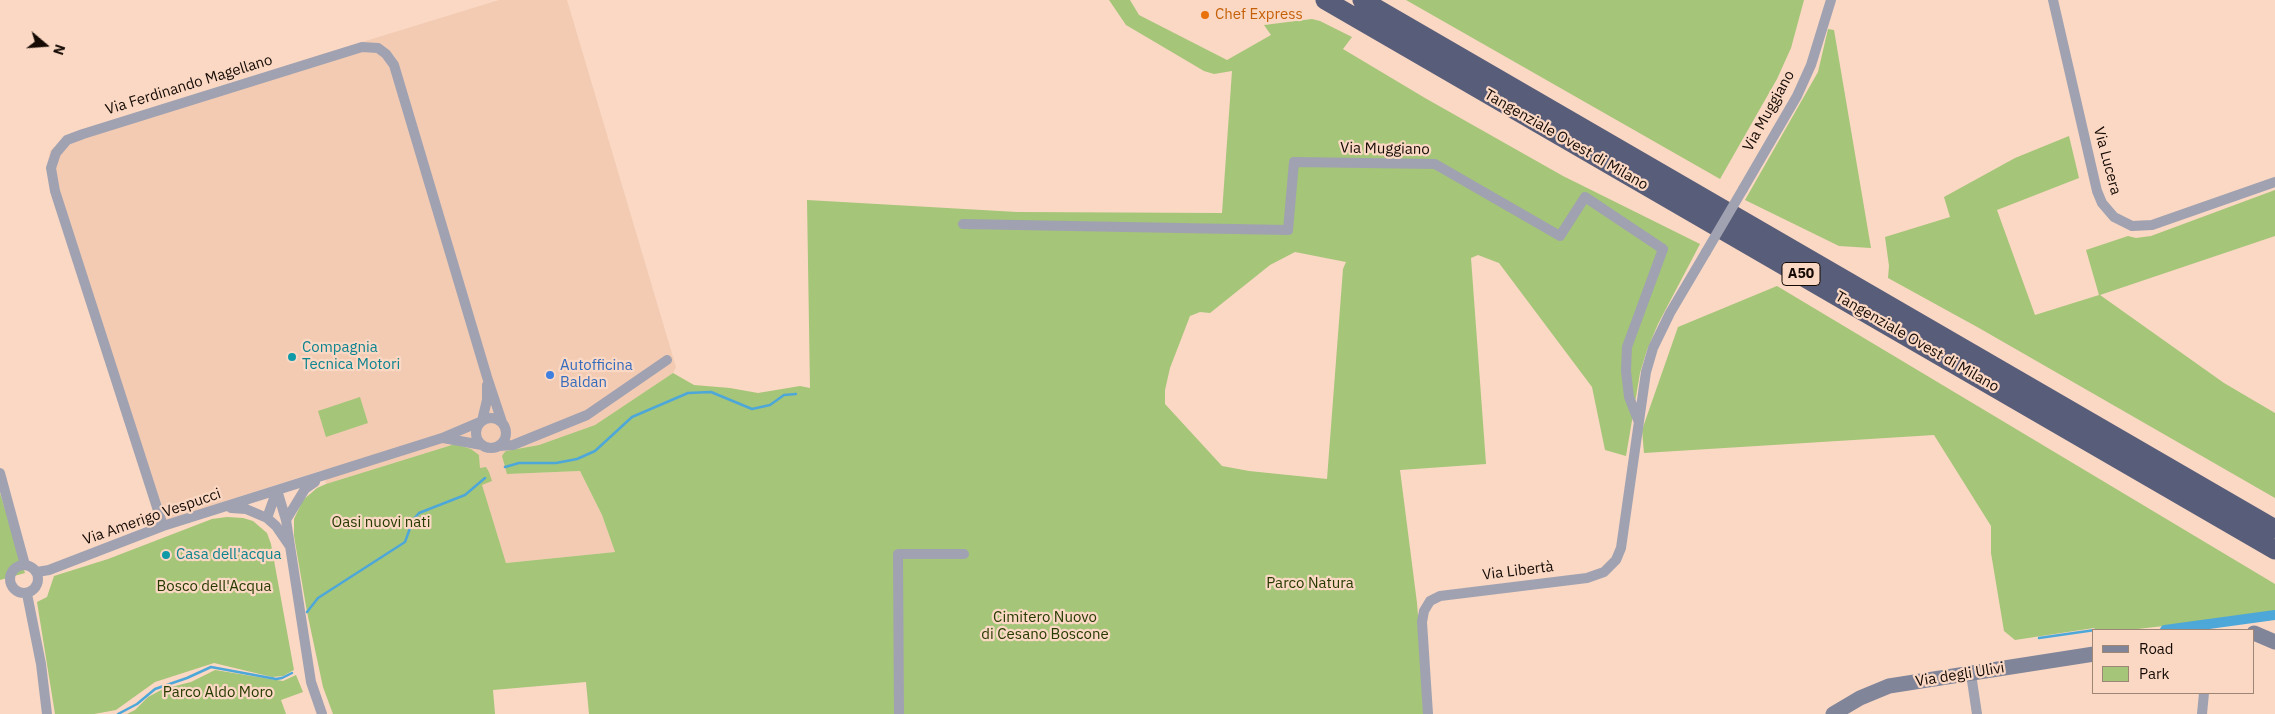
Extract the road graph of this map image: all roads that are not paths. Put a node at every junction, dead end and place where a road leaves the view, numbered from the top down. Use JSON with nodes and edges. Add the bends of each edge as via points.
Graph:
{"nodes":[{"id":1,"x":1325,"y":0,"type":"edge"},
{"id":2,"x":1362,"y":0,"type":"edge"},
{"id":3,"x":1831,"y":0,"type":"edge"},
{"id":4,"x":2053,"y":0,"type":"edge"},
{"id":5,"x":2275,"y":182,"type":"edge"},
{"id":6,"x":963,"y":224,"type":"dead end"},
{"id":7,"x":667,"y":360,"type":"dead end"},
{"id":8,"x":487,"y":377,"type":"junction"},
{"id":9,"x":482,"y":420,"type":"junction"},
{"id":10,"x":1638,"y":420,"type":"junction"},
{"id":11,"x":504,"y":426,"type":"junction"},
{"id":12,"x":529,"y":437,"type":"junction"},
{"id":13,"x":442,"y":438,"type":"junction"},
{"id":14,"x":482,"y":445,"type":"junction"},
{"id":15,"x":499,"y":446,"type":"junction"},
{"id":16,"x":1633,"y":458,"type":"joint"},
{"id":17,"x":0,"y":473,"type":"edge"},
{"id":18,"x":323,"y":476,"type":"junction"},
{"id":19,"x":277,"y":490,"type":"junction"},
{"id":20,"x":225,"y":507,"type":"junction"},
{"id":21,"x":267,"y":518,"type":"junction"},
{"id":22,"x":286,"y":520,"type":"junction"},
{"id":23,"x":163,"y":526,"type":"junction"},
{"id":24,"x":2275,"y":529,"type":"edge"},
{"id":25,"x":290,"y":547,"type":"junction"},
{"id":26,"x":2275,"y":550,"type":"edge"},
{"id":27,"x":964,"y":554,"type":"dead end"},
{"id":28,"x":25,"y":565,"type":"junction"},
{"id":29,"x":36,"y":572,"type":"junction"},
{"id":30,"x":5,"y":584,"type":"edge"},
{"id":31,"x":27,"y":594,"type":"junction"},
{"id":32,"x":2255,"y":632,"type":"edge"},
{"id":33,"x":2275,"y":642,"type":"edge"},
{"id":34,"x":2092,"y":654,"type":"edge"},
{"id":35,"x":1971,"y":674,"type":"junction"},
{"id":36,"x":2204,"y":694,"type":"edge"},
{"id":37,"x":47,"y":714,"type":"edge"},
{"id":38,"x":322,"y":714,"type":"edge"},
{"id":39,"x":899,"y":714,"type":"edge"},
{"id":40,"x":1428,"y":714,"type":"edge"},
{"id":41,"x":1833,"y":714,"type":"edge"},
{"id":42,"x":1978,"y":714,"type":"edge"},
{"id":43,"x":2202,"y":714,"type":"edge"}],
"edges":[{"from":1,"to":26,"type":"highway","name":"Tangenziale Ovest di Milano","number":"A50"},
{"from":2,"to":24,"type":"highway","name":"Tangenziale Ovest di Milano","number":"A50"},
{"from":3,"to":10,"type":"street","name":"Via Muggiano","bridge":true,"via":[[1811,66],[1797,96],[1653,348]]},
{"from":4,"to":5,"type":"street","name":"Via Lucera","via":[[2097,191],[2114,217],[2132,226],[2152,226]]},
{"from":6,"to":10,"type":"street","name":"Via Muggiano","via":[[1288,230],[1294,162],[1435,164],[1560,236],[1585,197],[1663,249],[1627,347],[1629,396]]},
{"from":7,"to":12,"type":"street","via":[[598,408]]},
{"from":8,"to":9,"type":"street","name":"Via Ferdinando Magellano","via":[[487,400]]},
{"from":8,"to":11,"type":"street","name":"Via Ferdinando Magellano"},
{"from":8,"to":23,"type":"street","name":"Via Ferdinando Magellano","via":[[394,65],[378,48],[362,47],[67,140],[56,154],[51,168],[54,192]]},
{"from":9,"to":11,"type":"street","via":[[490,417]]},
{"from":9,"to":13,"type":"street"},
{"from":9,"to":14,"type":"street","via":[[476,433]]},
{"from":10,"to":16,"type":"street","name":"Via Muggiano"},
{"from":11,"to":12,"type":"street","via":[[516,435]]},
{"from":11,"to":15,"type":"street","via":[[505,439]]},
{"from":12,"to":15,"type":"street","via":[[513,445]]},
{"from":13,"to":14,"type":"street"},
{"from":13,"to":18,"type":"street"},
{"from":14,"to":15,"type":"street","via":[[490,448]]},
{"from":16,"to":40,"type":"street","name":"Via Libertà","via":[[1621,548],[1616,560],[1604,572],[1587,578],[1440,596],[1430,601],[1422,622]]},
{"from":17,"to":28,"type":"street"},
{"from":18,"to":19,"type":"street"},
{"from":18,"to":22,"type":"street","via":[[304,489]]},
{"from":19,"to":20,"type":"street","name":"Via Amerigo Vespucci"},
{"from":19,"to":21,"type":"street"},
{"from":19,"to":22,"type":"street"},
{"from":20,"to":21,"type":"street","via":[[246,509]]},
{"from":20,"to":23,"type":"street","name":"Via Amerigo Vespucci"},
{"from":21,"to":25,"type":"street"},
{"from":22,"to":25,"type":"street"},
{"from":23,"to":29,"type":"street","name":"Via Amerigo Vespucci","via":[[49,570]]},
{"from":25,"to":38,"type":"street","via":[[311,682]]},
{"from":27,"to":39,"type":"street","via":[[898,554]]},
{"from":28,"to":29,"type":"street"},
{"from":28,"to":30,"type":"street","via":[[12,570]]},
{"from":29,"to":31,"type":"street","via":[[37,585]]},
{"from":30,"to":31,"type":"street"},
{"from":31,"to":37,"type":"street"},
{"from":32,"to":33,"type":"street"},
{"from":34,"to":35,"type":"street","name":"Via degli Ulivi"},
{"from":35,"to":41,"type":"street","name":"Via degli Ulivi","via":[[1889,686]]},
{"from":35,"to":42,"type":"street"},
{"from":36,"to":43,"type":"street"}]}
